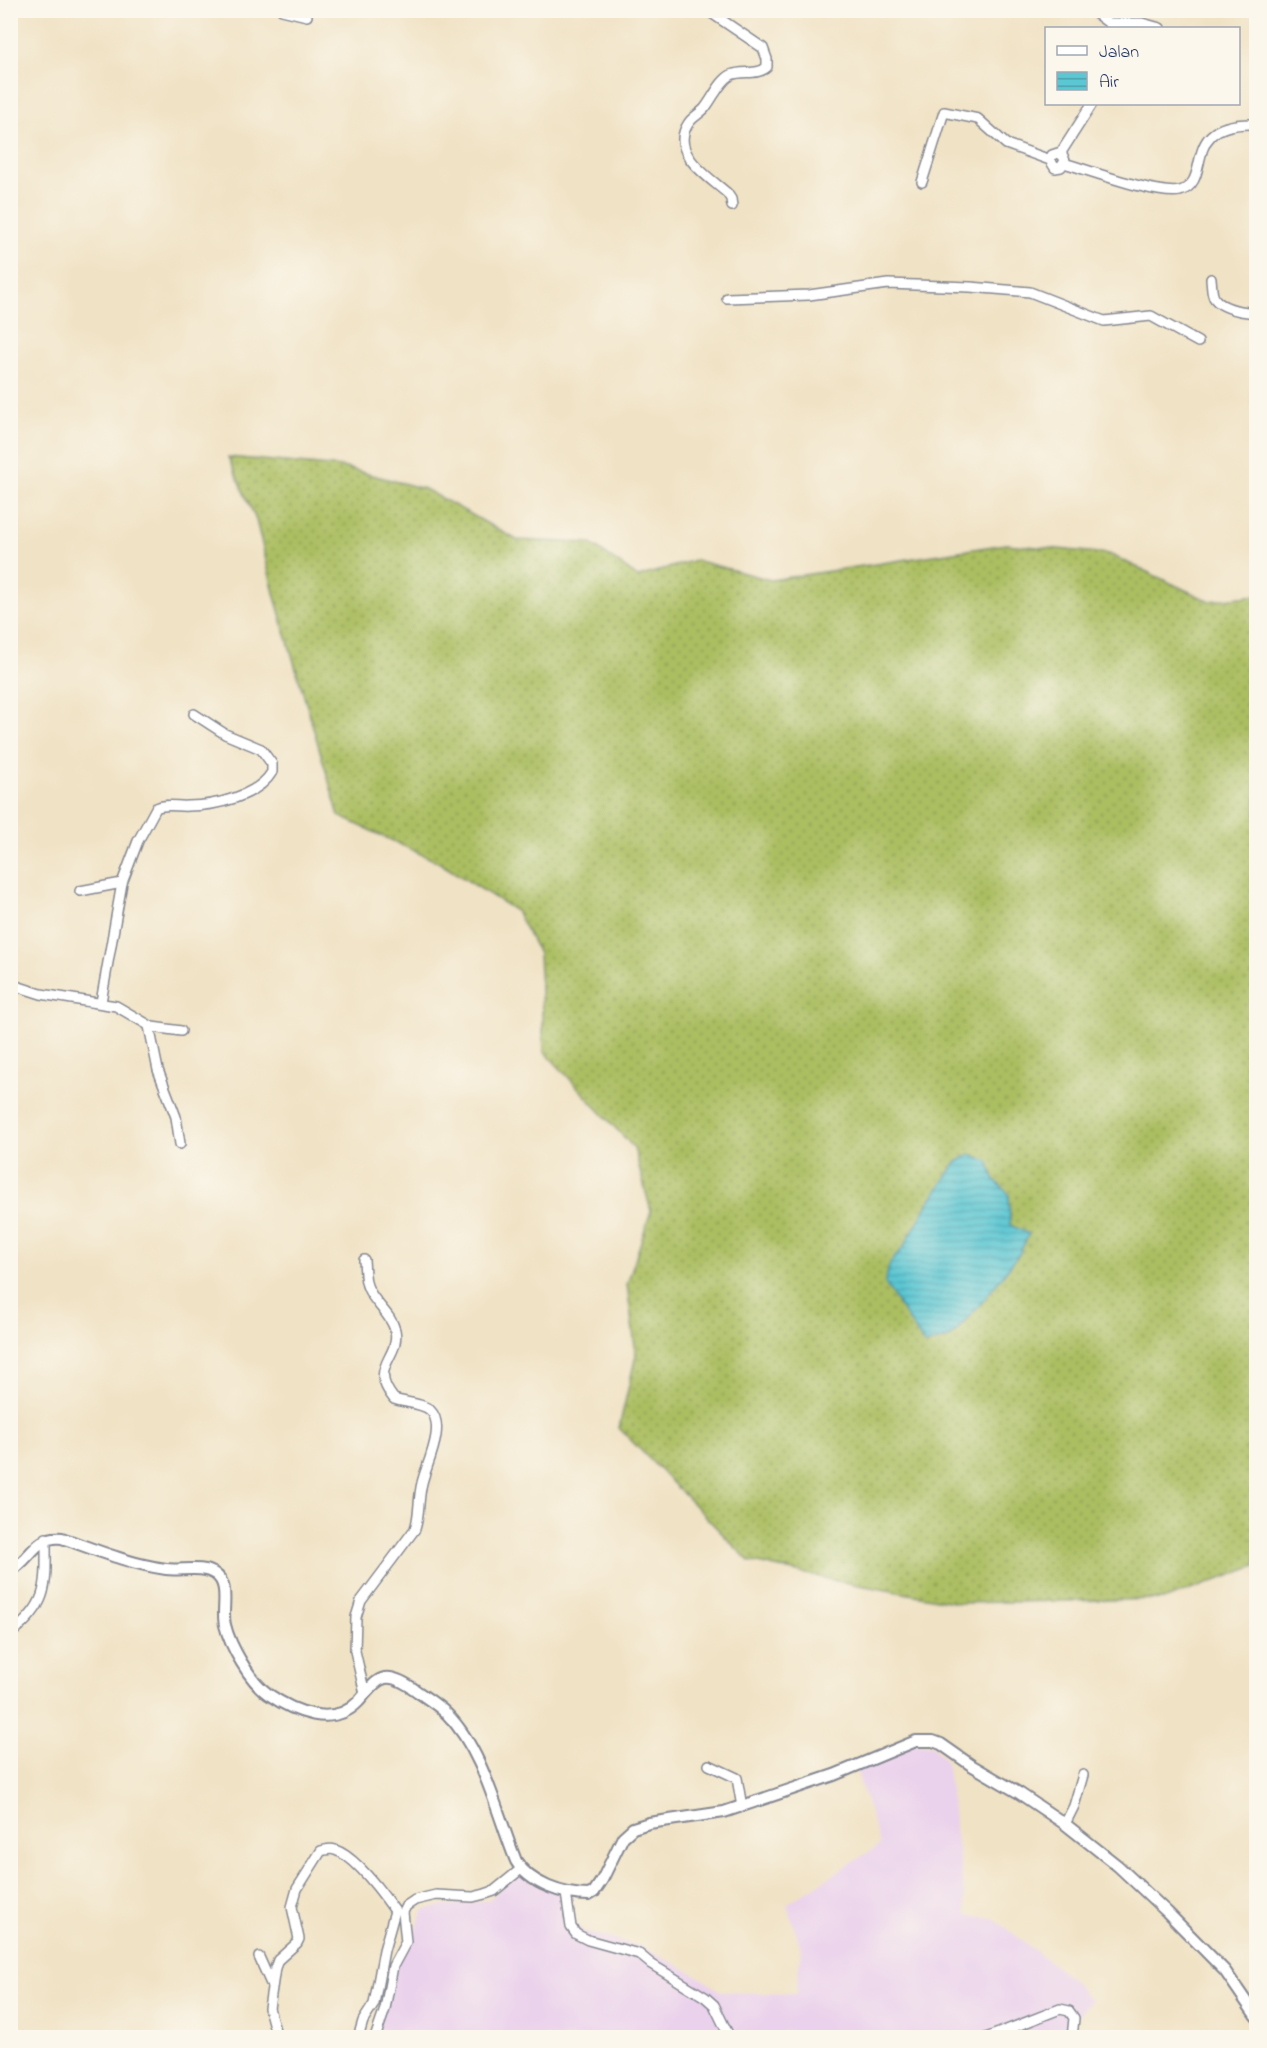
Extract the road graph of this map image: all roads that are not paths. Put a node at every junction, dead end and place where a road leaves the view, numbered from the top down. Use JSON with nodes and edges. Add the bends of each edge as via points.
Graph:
{"nodes":[{"id":1,"x":282,"y":10,"type":"edge"},
{"id":2,"x":707,"y":10,"type":"edge"},
{"id":3,"x":1091,"y":10,"type":"edge"},
{"id":4,"x":307,"y":16,"type":"dead end"},
{"id":5,"x":1113,"y":26,"type":"edge"},
{"id":6,"x":1156,"y":27,"type":"edge"},
{"id":7,"x":1091,"y":105,"type":"edge"},
{"id":8,"x":1257,"y":124,"type":"edge"},
{"id":9,"x":1062,"y":158,"type":"junction"},
{"id":10,"x":922,"y":182,"type":"dead end"},
{"id":11,"x":732,"y":206,"type":"dead end"},
{"id":12,"x":1211,"y":279,"type":"dead end"},
{"id":13,"x":727,"y":298,"type":"dead end"},
{"id":14,"x":1257,"y":313,"type":"edge"},
{"id":15,"x":1197,"y":342,"type":"dead end"},
{"id":16,"x":194,"y":714,"type":"dead end"},
{"id":17,"x":122,"y":884,"type":"junction"},
{"id":18,"x":80,"y":891,"type":"dead end"},
{"id":19,"x":10,"y":984,"type":"edge"},
{"id":20,"x":101,"y":1002,"type":"junction"},
{"id":21,"x":149,"y":1026,"type":"junction"},
{"id":22,"x":182,"y":1031,"type":"dead end"},
{"id":23,"x":180,"y":1144,"type":"dead end"},
{"id":24,"x":364,"y":1260,"type":"dead end"},
{"id":25,"x":46,"y":1539,"type":"junction"},
{"id":26,"x":10,"y":1571,"type":"edge"},
{"id":27,"x":10,"y":1634,"type":"edge"},
{"id":28,"x":365,"y":1694,"type":"junction"},
{"id":29,"x":709,"y":1765,"type":"dead end"},
{"id":30,"x":1083,"y":1775,"type":"dead end"},
{"id":31,"x":742,"y":1807,"type":"junction"},
{"id":32,"x":1065,"y":1824,"type":"junction"},
{"id":33,"x":521,"y":1869,"type":"junction"},
{"id":34,"x":566,"y":1893,"type":"junction"},
{"id":35,"x":399,"y":1911,"type":"junction"},
{"id":36,"x":259,"y":1957,"type":"dead end"},
{"id":37,"x":272,"y":1986,"type":"junction"},
{"id":38,"x":1257,"y":2016,"type":"edge"},
{"id":39,"x":277,"y":2037,"type":"edge"},
{"id":40,"x":358,"y":2037,"type":"edge"},
{"id":41,"x":375,"y":2037,"type":"edge"},
{"id":42,"x":730,"y":2037,"type":"edge"},
{"id":43,"x":986,"y":2037,"type":"edge"},
{"id":44,"x":1072,"y":2037,"type":"edge"}],
"edges":[{"from":1,"to":4,"type":"street"},
{"from":2,"to":11,"type":"street","via":[[763,48],[767,59],[767,67],[761,71],[728,77],[687,124],[684,136],[684,151],[689,159],[727,193]]},
{"from":3,"to":5,"type":"street"},
{"from":5,"to":6,"type":"street","via":[[1142,23]]},
{"from":7,"to":9,"type":"street"},
{"from":8,"to":9,"type":"street","via":[[1229,125],[1209,135],[1192,183],[1178,191],[1148,187]]},
{"from":9,"to":10,"type":"street","via":[[1052,155],[1050,160],[1006,144],[978,119],[944,112]]},
{"from":12,"to":14,"type":"street","via":[[1217,301]]},
{"from":13,"to":15,"type":"street","via":[[809,295],[888,284],[1030,292],[1104,321],[1151,316]]},
{"from":16,"to":17,"type":"street","via":[[225,734],[261,749],[272,764],[272,772],[257,789],[243,795],[197,806],[156,808]]},
{"from":17,"to":18,"type":"street"},
{"from":17,"to":20,"type":"street"},
{"from":19,"to":20,"type":"street","via":[[41,994]]},
{"from":20,"to":21,"type":"street","via":[[116,1006]]},
{"from":21,"to":22,"type":"street"},
{"from":21,"to":23,"type":"street"},
{"from":24,"to":28,"type":"street","via":[[367,1286],[395,1332],[395,1342],[384,1365],[385,1385],[394,1399],[431,1411],[436,1420],[436,1436],[421,1484],[415,1529],[361,1601],[356,1617],[355,1651]]},
{"from":25,"to":26,"type":"street"},
{"from":25,"to":27,"type":"street","via":[[43,1595],[31,1617]]},
{"from":25,"to":28,"type":"street","via":[[62,1538],[142,1565],[210,1571],[216,1575],[224,1587],[225,1626],[236,1652],[259,1687],[297,1709],[333,1716],[351,1708]]},
{"from":28,"to":33,"type":"street","via":[[381,1679],[391,1678],[437,1705],[454,1722],[473,1751]]},
{"from":29,"to":31,"type":"street","via":[[737,1778]]},
{"from":30,"to":32,"type":"street"},
{"from":31,"to":32,"type":"street","via":[[924,1739],[941,1744]]},
{"from":31,"to":34,"type":"street","via":[[633,1828],[623,1837],[594,1892]]},
{"from":32,"to":38,"type":"street","via":[[1167,1912],[1225,1971]]},
{"from":33,"to":34,"type":"street","via":[[548,1887]]},
{"from":33,"to":35,"type":"street","via":[[485,1894],[425,1896]]},
{"from":34,"to":42,"type":"street","via":[[571,1927],[576,1934],[639,1954],[705,1997]]},
{"from":35,"to":37,"type":"street","via":[[343,1853],[321,1851],[297,1889],[292,1907],[299,1939],[278,1960]]},
{"from":35,"to":40,"type":"street","via":[[384,1950],[374,2004]]},
{"from":35,"to":41,"type":"street","via":[[406,1942],[393,1966],[386,2009]]},
{"from":36,"to":37,"type":"street"},
{"from":37,"to":39,"type":"street","via":[[269,2008]]},
{"from":43,"to":44,"type":"street","via":[[1060,2009],[1069,2011],[1074,2018]]}]}
